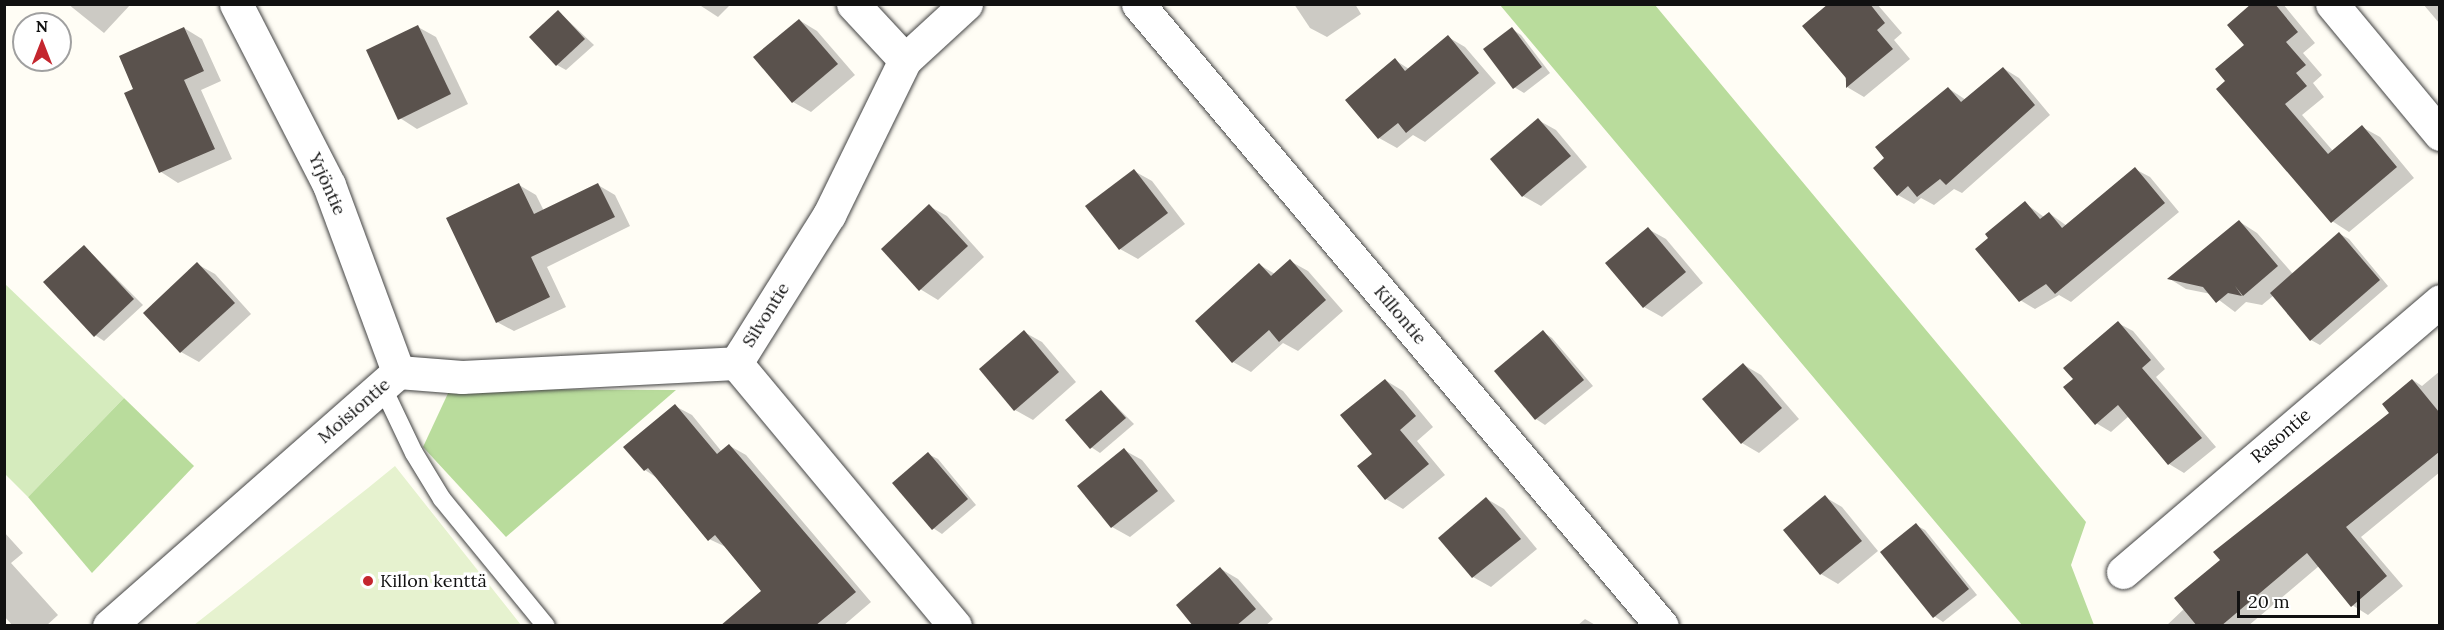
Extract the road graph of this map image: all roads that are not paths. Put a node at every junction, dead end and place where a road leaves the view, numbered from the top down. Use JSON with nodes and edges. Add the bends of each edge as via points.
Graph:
{"nodes":[{"id":1,"x":236,"y":4,"type":"edge"},
{"id":2,"x":853,"y":4,"type":"edge"},
{"id":3,"x":966,"y":4,"type":"edge"},
{"id":4,"x":1138,"y":4,"type":"edge"},
{"id":5,"x":2332,"y":4,"type":"edge"},
{"id":6,"x":905,"y":60,"type":"junction"},
{"id":7,"x":2439,"y":134,"type":"edge"},
{"id":8,"x":2439,"y":301,"type":"edge"},
{"id":9,"x":736,"y":363,"type":"junction"},
{"id":10,"x":390,"y":379,"type":"junction"},
{"id":11,"x":2123,"y":572,"type":"dead end"},
{"id":12,"x":109,"y":626,"type":"edge"},
{"id":13,"x":546,"y":626,"type":"edge"},
{"id":14,"x":956,"y":626,"type":"edge"},
{"id":15,"x":1662,"y":626,"type":"edge"}],
"edges":[{"from":1,"to":10,"type":"street","name":"Yrjöntie","via":[[329,185]]},
{"from":2,"to":6,"type":"street"},
{"from":3,"to":6,"type":"street"},
{"from":4,"to":15,"type":"street","name":"Killontie"},
{"from":5,"to":7,"type":"street"},
{"from":6,"to":9,"type":"street","name":"Silvontie","via":[[829,215]]},
{"from":8,"to":11,"type":"street","name":"Rasontie"},
{"from":9,"to":10,"type":"street","name":"Moisiontie"},
{"from":9,"to":14,"type":"street","name":"Silvontie"},
{"from":10,"to":12,"type":"street","name":"Moisiontie"},
{"from":10,"to":13,"type":"lane","via":[[414,453],[442,499]]}]}
